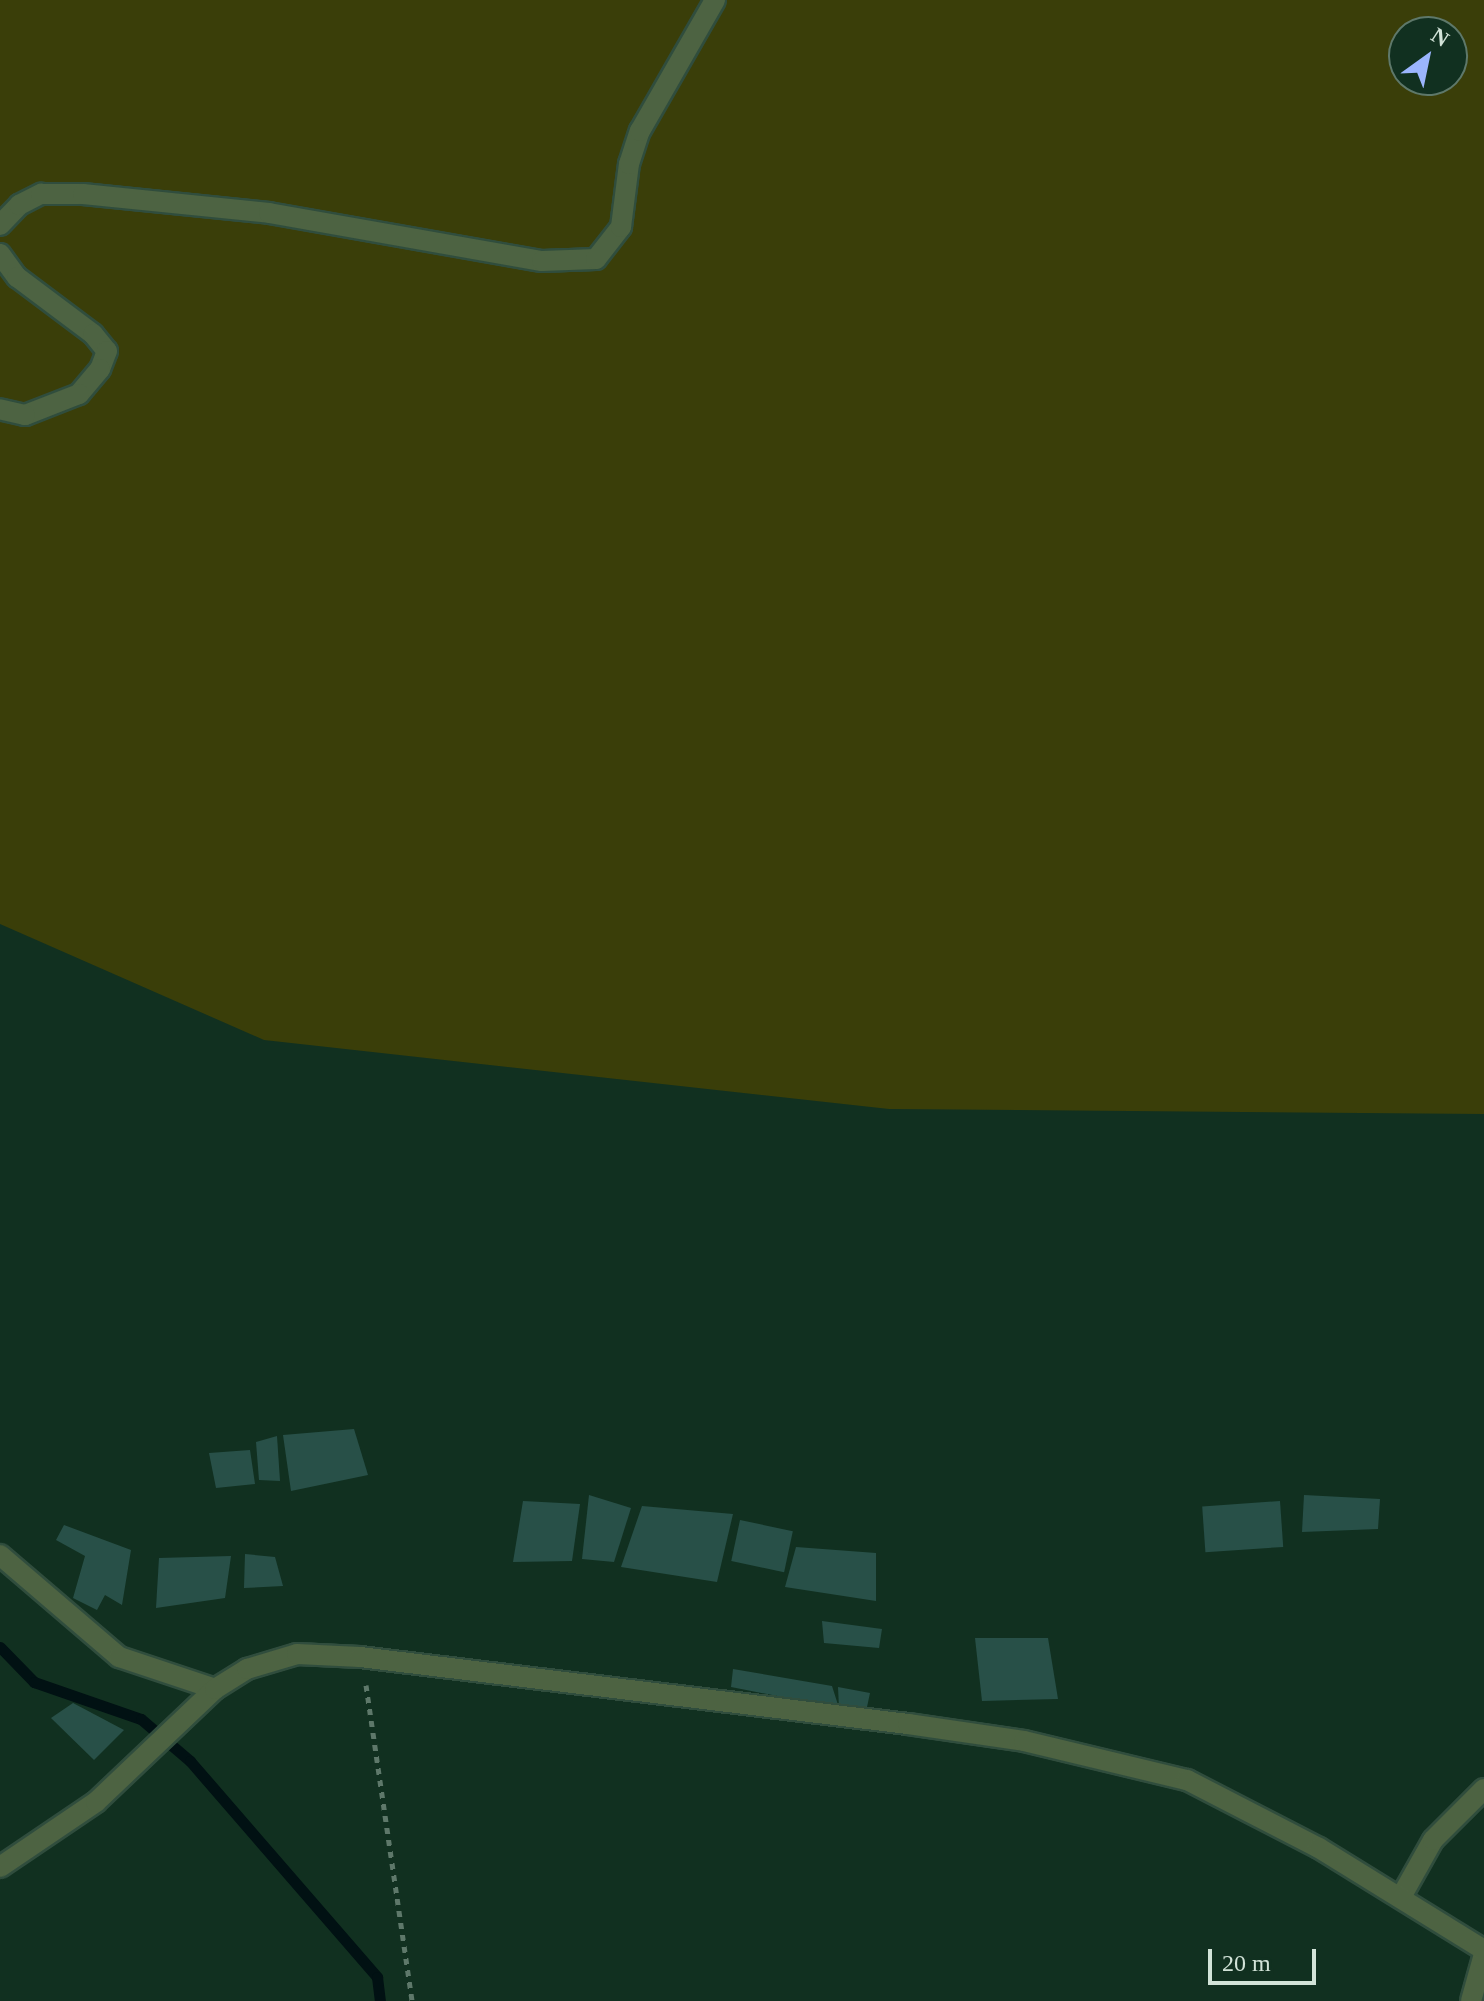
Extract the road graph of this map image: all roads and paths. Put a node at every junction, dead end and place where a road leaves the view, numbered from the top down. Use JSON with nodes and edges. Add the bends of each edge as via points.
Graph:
{"nodes":[{"id":1,"x":715,"y":0,"type":"edge"},
{"id":2,"x":0,"y":225,"type":"edge"},
{"id":3,"x":0,"y":254,"type":"edge"},
{"id":4,"x":0,"y":409,"type":"edge"},
{"id":5,"x":0,"y":1555,"type":"edge"},
{"id":6,"x":360,"y":1657,"type":"junction"},
{"id":7,"x":215,"y":1689,"type":"junction"},
{"id":8,"x":1484,"y":1789,"type":"edge"},
{"id":9,"x":0,"y":1867,"type":"edge"},
{"id":10,"x":1401,"y":1897,"type":"junction"},
{"id":11,"x":1484,"y":1952,"type":"edge"},
{"id":12,"x":412,"y":2001,"type":"edge"},
{"id":13,"x":1471,"y":2001,"type":"edge"}],
"edges":[{"from":1,"to":2,"type":"street","via":[[640,131],[629,164],[621,227],[596,259],[542,261],[269,213],[83,194],[41,194],[19,205]]},
{"from":3,"to":4,"type":"street","via":[[17,277],[93,334],[107,351],[79,394],[25,415]]},
{"from":5,"to":7,"type":"street","via":[[119,1657]]},
{"from":6,"to":7,"type":"street","via":[[297,1654],[247,1669]]},
{"from":6,"to":10,"type":"street","via":[[1024,1741],[1187,1780]]},
{"from":6,"to":12,"type":"path"},
{"from":7,"to":9,"type":"street","via":[[96,1802]]},
{"from":8,"to":10,"type":"street","via":[[1433,1840]]},
{"from":10,"to":11,"type":"street"},
{"from":11,"to":13,"type":"street"}]}
